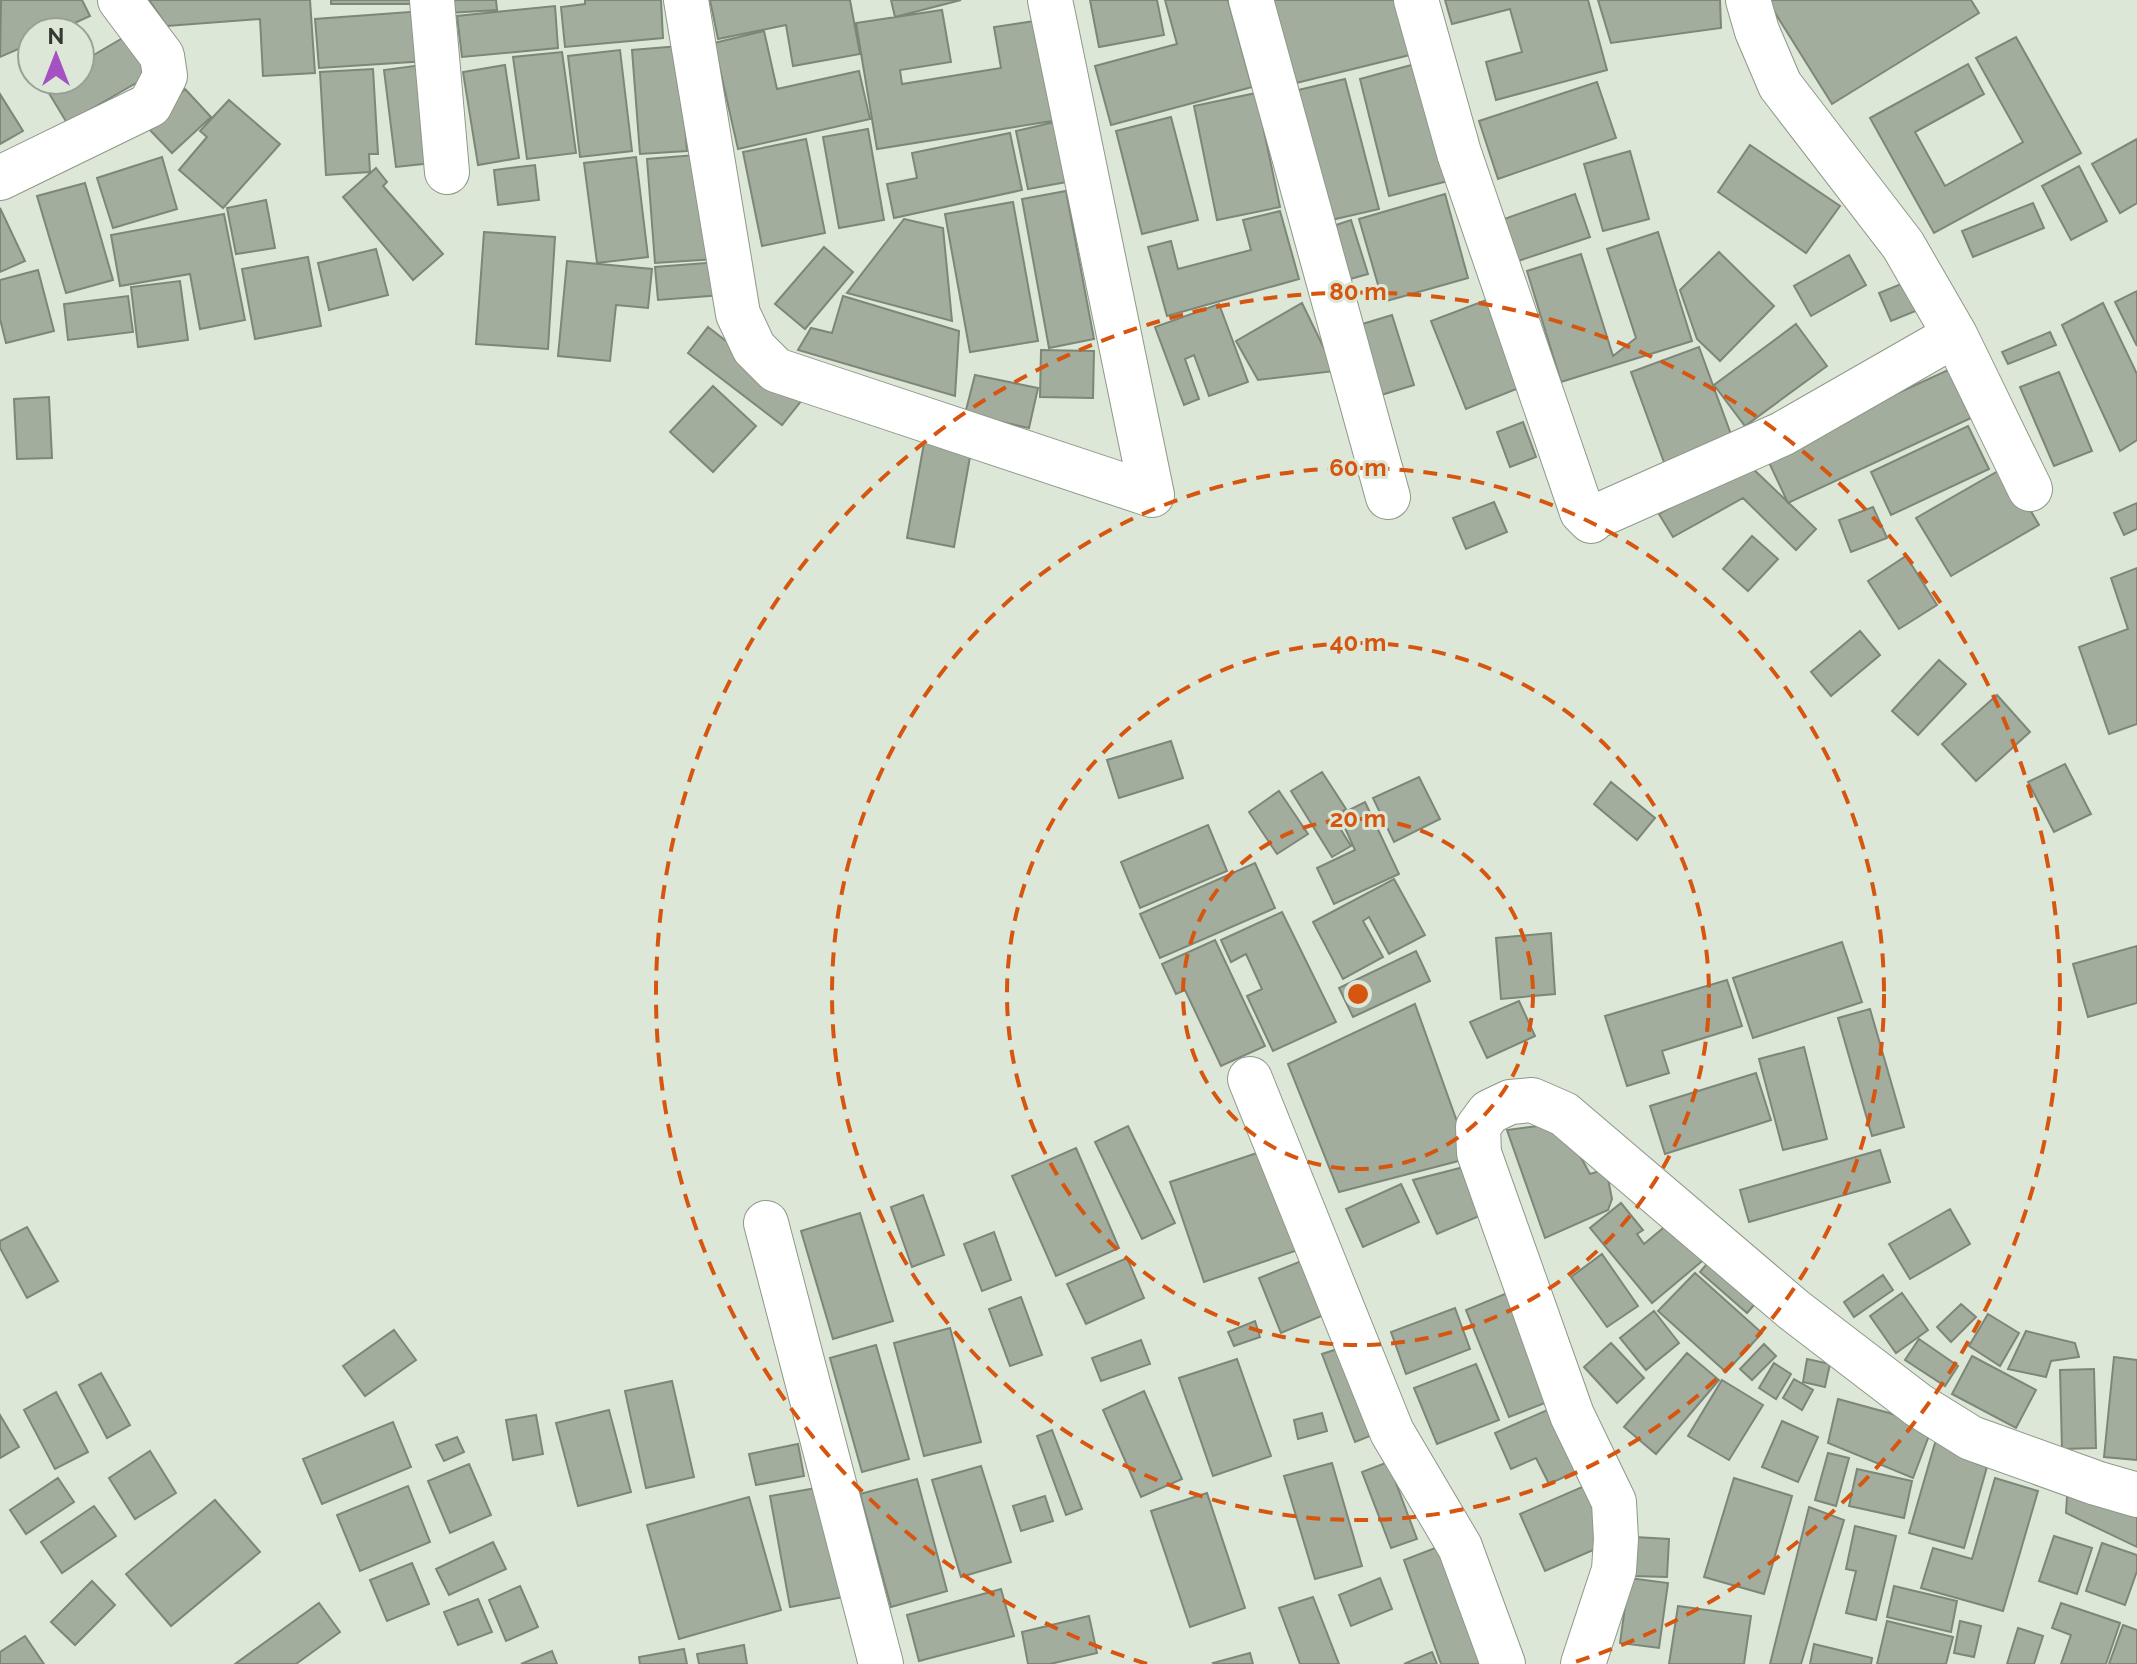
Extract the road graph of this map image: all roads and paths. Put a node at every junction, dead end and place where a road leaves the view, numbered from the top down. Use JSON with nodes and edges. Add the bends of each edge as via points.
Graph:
{"nodes":[{"id":1,"x":120,"y":0,"type":"edge"},
{"id":2,"x":432,"y":0,"type":"edge"},
{"id":3,"x":686,"y":0,"type":"edge"},
{"id":4,"x":1050,"y":0,"type":"edge"},
{"id":5,"x":1251,"y":0,"type":"edge"},
{"id":6,"x":1416,"y":0,"type":"edge"},
{"id":7,"x":1748,"y":0,"type":"edge"},
{"id":8,"x":447,"y":172,"type":"dead end"},
{"id":9,"x":0,"y":178,"type":"edge"},
{"id":10,"x":1955,"y":335,"type":"junction"},
{"id":11,"x":2030,"y":489,"type":"dead end"},
{"id":12,"x":1388,"y":497,"type":"dead end"},
{"id":13,"x":1250,"y":1079,"type":"dead end"},
{"id":14,"x":766,"y":1223,"type":"dead end"},
{"id":15,"x":2137,"y":1495,"type":"edge"},
{"id":16,"x":881,"y":1664,"type":"edge"},
{"id":17,"x":1503,"y":1664,"type":"edge"},
{"id":18,"x":1583,"y":1664,"type":"edge"}],
"edges":[{"from":1,"to":9,"type":"street","via":[[162,56],[165,76],[150,105]]},
{"from":2,"to":8,"type":"street"},
{"from":3,"to":4,"type":"street","via":[[738,314],[754,348],[776,370],[1152,495]]},
{"from":5,"to":12,"type":"street"},
{"from":6,"to":10,"type":"street","via":[[1464,168],[1582,512],[1591,521],[1782,434]]},
{"from":7,"to":10,"type":"street","via":[[1780,85],[1903,245]]},
{"from":10,"to":11,"type":"street"},
{"from":13,"to":17,"type":"street","via":[[1392,1432],[1460,1547]]},
{"from":14,"to":16,"type":"street"},
{"from":15,"to":18,"type":"street","via":[[1971,1438],[1918,1405],[1794,1310],[1564,1114],[1532,1100],[1510,1102],[1489,1112],[1478,1127],[1479,1153],[1572,1415],[1614,1502],[1614,1570]]}]}
